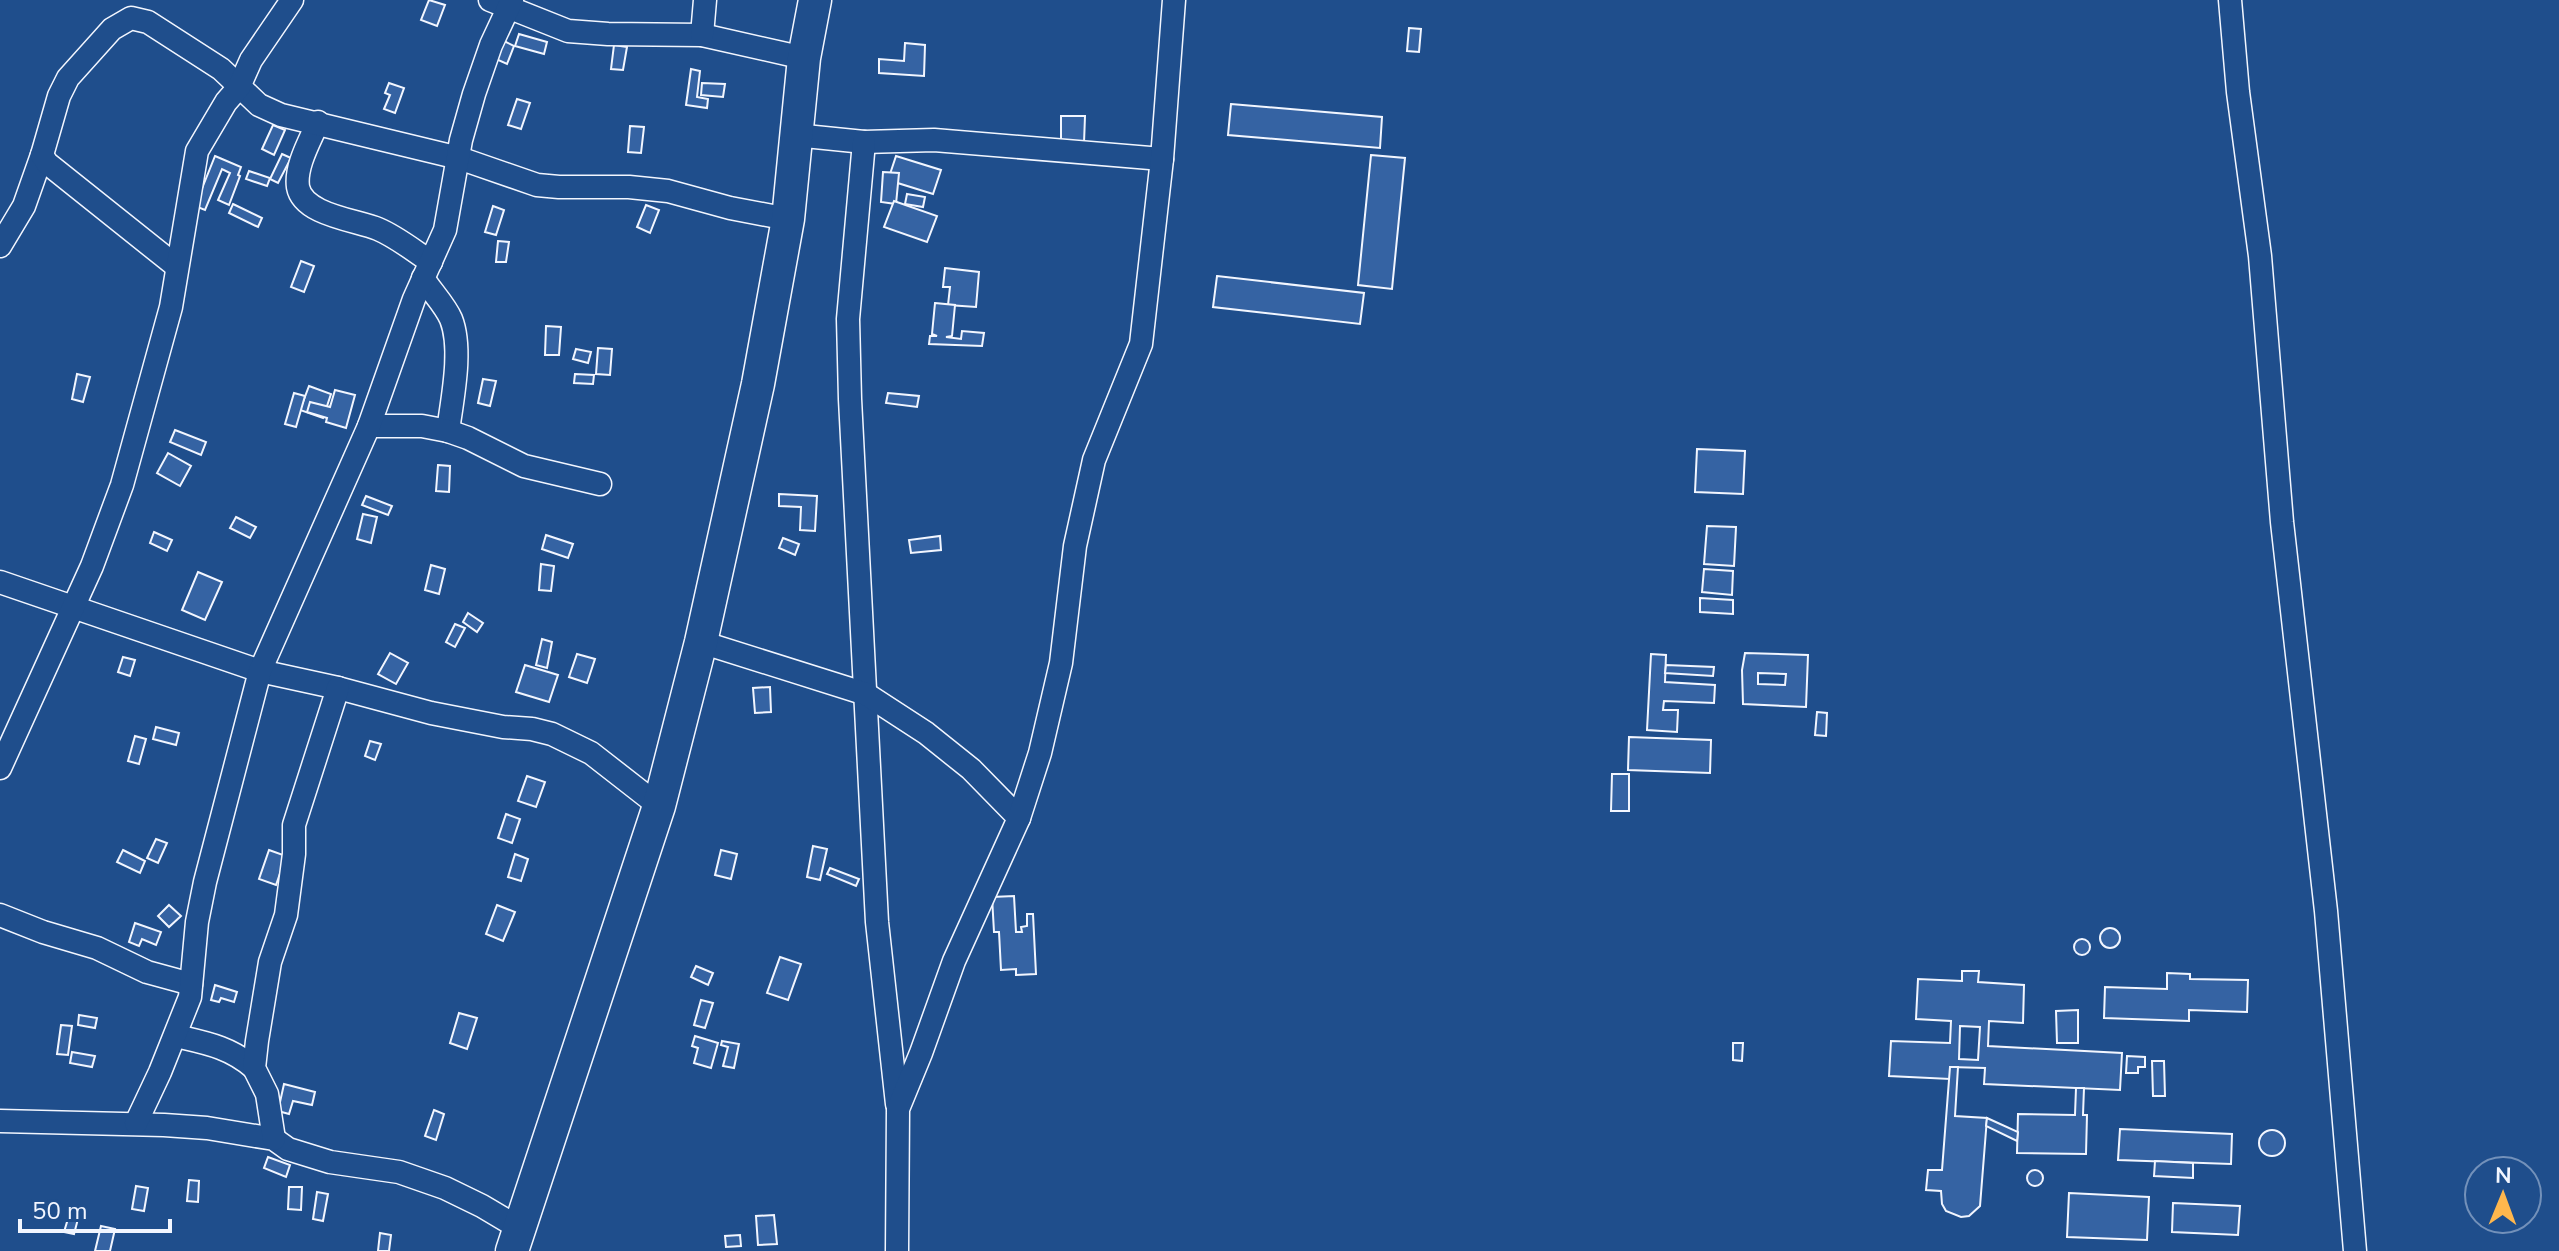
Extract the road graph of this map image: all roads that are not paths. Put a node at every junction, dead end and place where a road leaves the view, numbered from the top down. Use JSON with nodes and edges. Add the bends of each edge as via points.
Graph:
{"nodes":[{"id":1,"x":292,"y":0,"type":"edge"},
{"id":2,"x":705,"y":0,"type":"edge"},
{"id":3,"x":815,"y":0,"type":"edge"},
{"id":4,"x":1174,"y":0,"type":"edge"},
{"id":5,"x":2230,"y":0,"type":"edge"},
{"id":6,"x":504,"y":2,"type":"edge"},
{"id":7,"x":134,"y":9,"type":"edge"},
{"id":8,"x":702,"y":35,"type":"junction"},
{"id":9,"x":804,"y":58,"type":"junction"},
{"id":10,"x":239,"y":87,"type":"junction"},
{"id":11,"x":318,"y":122,"type":"junction"},
{"id":12,"x":795,"y":135,"type":"junction"},
{"id":13,"x":864,"y":142,"type":"junction"},
{"id":14,"x":42,"y":155,"type":"junction"},
{"id":15,"x":459,"y":158,"type":"junction"},
{"id":16,"x":1162,"y":159,"type":"junction"},
{"id":17,"x":788,"y":219,"type":"junction"},
{"id":18,"x":0,"y":246,"type":"edge"},
{"id":19,"x":176,"y":266,"type":"junction"},
{"id":20,"x":427,"y":270,"type":"junction"},
{"id":21,"x":369,"y":426,"type":"junction"},
{"id":22,"x":448,"y":431,"type":"junction"},
{"id":23,"x":600,"y":484,"type":"dead end"},
{"id":24,"x":0,"y":582,"type":"edge"},
{"id":25,"x":71,"y":608,"type":"junction"},
{"id":26,"x":701,"y":642,"type":"junction"},
{"id":27,"x":260,"y":671,"type":"junction"},
{"id":28,"x":338,"y":688,"type":"junction"},
{"id":29,"x":866,"y":694,"type":"junction"},
{"id":30,"x":0,"y":768,"type":"edge"},
{"id":31,"x":659,"y":806,"type":"junction"},
{"id":32,"x":1019,"y":818,"type":"junction"},
{"id":33,"x":0,"y":915,"type":"edge"},
{"id":34,"x":191,"y":984,"type":"junction"},
{"id":35,"x":176,"y":1036,"type":"junction"},
{"id":36,"x":254,"y":1068,"type":"junction"},
{"id":37,"x":898,"y":1109,"type":"junction"},
{"id":38,"x":0,"y":1121,"type":"edge"},
{"id":39,"x":136,"y":1123,"type":"junction"},
{"id":40,"x":274,"y":1139,"type":"junction"},
{"id":41,"x":516,"y":1240,"type":"edge"},
{"id":42,"x":897,"y":1251,"type":"edge"},
{"id":43,"x":2355,"y":1251,"type":"edge"}],
"edges":[{"from":1,"to":10,"type":"street"},
{"from":2,"to":8,"type":"street"},
{"from":3,"to":9,"type":"highway"},
{"from":4,"to":16,"type":"street"},
{"from":5,"to":43,"type":"street","via":[[2325,896]]},
{"from":6,"to":8,"type":"street","via":[[568,31]]},
{"from":6,"to":15,"type":"street"},
{"from":7,"to":10,"type":"street"},
{"from":7,"to":14,"type":"street","via":[[68,78]]},
{"from":8,"to":9,"type":"street"},
{"from":9,"to":12,"type":"highway"},
{"from":10,"to":11,"type":"street","via":[[281,115]]},
{"from":10,"to":19,"type":"street","via":[[197,151]]},
{"from":11,"to":15,"type":"street"},
{"from":11,"to":20,"type":"street","via":[[298,172],[300,194],[331,215],[378,229]]},
{"from":12,"to":13,"type":"street"},
{"from":12,"to":17,"type":"highway"},
{"from":13,"to":16,"type":"street","via":[[934,140]]},
{"from":13,"to":29,"type":"street","via":[[848,319]]},
{"from":14,"to":18,"type":"street","via":[[24,206]]},
{"from":14,"to":19,"type":"street"},
{"from":15,"to":17,"type":"street","via":[[537,185],[668,191]]},
{"from":15,"to":20,"type":"street","via":[[445,230]]},
{"from":16,"to":32,"type":"street","via":[[1141,344],[1094,460],[1075,546],[1061,663]]},
{"from":17,"to":26,"type":"highway"},
{"from":19,"to":25,"type":"street","via":[[171,307],[126,471]]},
{"from":20,"to":21,"type":"street"},
{"from":20,"to":22,"type":"street","via":[[454,331]]},
{"from":21,"to":22,"type":"street"},
{"from":21,"to":27,"type":"street"},
{"from":22,"to":23,"type":"street","via":[[524,466]]},
{"from":24,"to":25,"type":"street"},
{"from":25,"to":27,"type":"street"},
{"from":25,"to":30,"type":"street"},
{"from":26,"to":29,"type":"street"},
{"from":26,"to":31,"type":"highway"},
{"from":27,"to":28,"type":"street"},
{"from":27,"to":34,"type":"street","via":[[205,882]]},
{"from":28,"to":31,"type":"street","via":[[431,713],[552,734],[591,753]]},
{"from":28,"to":36,"type":"street","via":[[294,825],[286,915],[270,962]]},
{"from":29,"to":32,"type":"street","via":[[971,769]]},
{"from":29,"to":37,"type":"street","via":[[877,922]]},
{"from":31,"to":41,"type":"highway"},
{"from":32,"to":37,"type":"street","via":[[954,961]]},
{"from":33,"to":34,"type":"street"},
{"from":34,"to":35,"type":"street"},
{"from":35,"to":36,"type":"street","via":[[221,1046]]},
{"from":35,"to":39,"type":"street"},
{"from":36,"to":40,"type":"street","via":[[267,1094]]},
{"from":37,"to":42,"type":"street"},
{"from":38,"to":39,"type":"street"},
{"from":39,"to":40,"type":"street"},
{"from":40,"to":41,"type":"street","via":[[330,1162],[399,1172],[445,1188],[482,1206]]}]}
